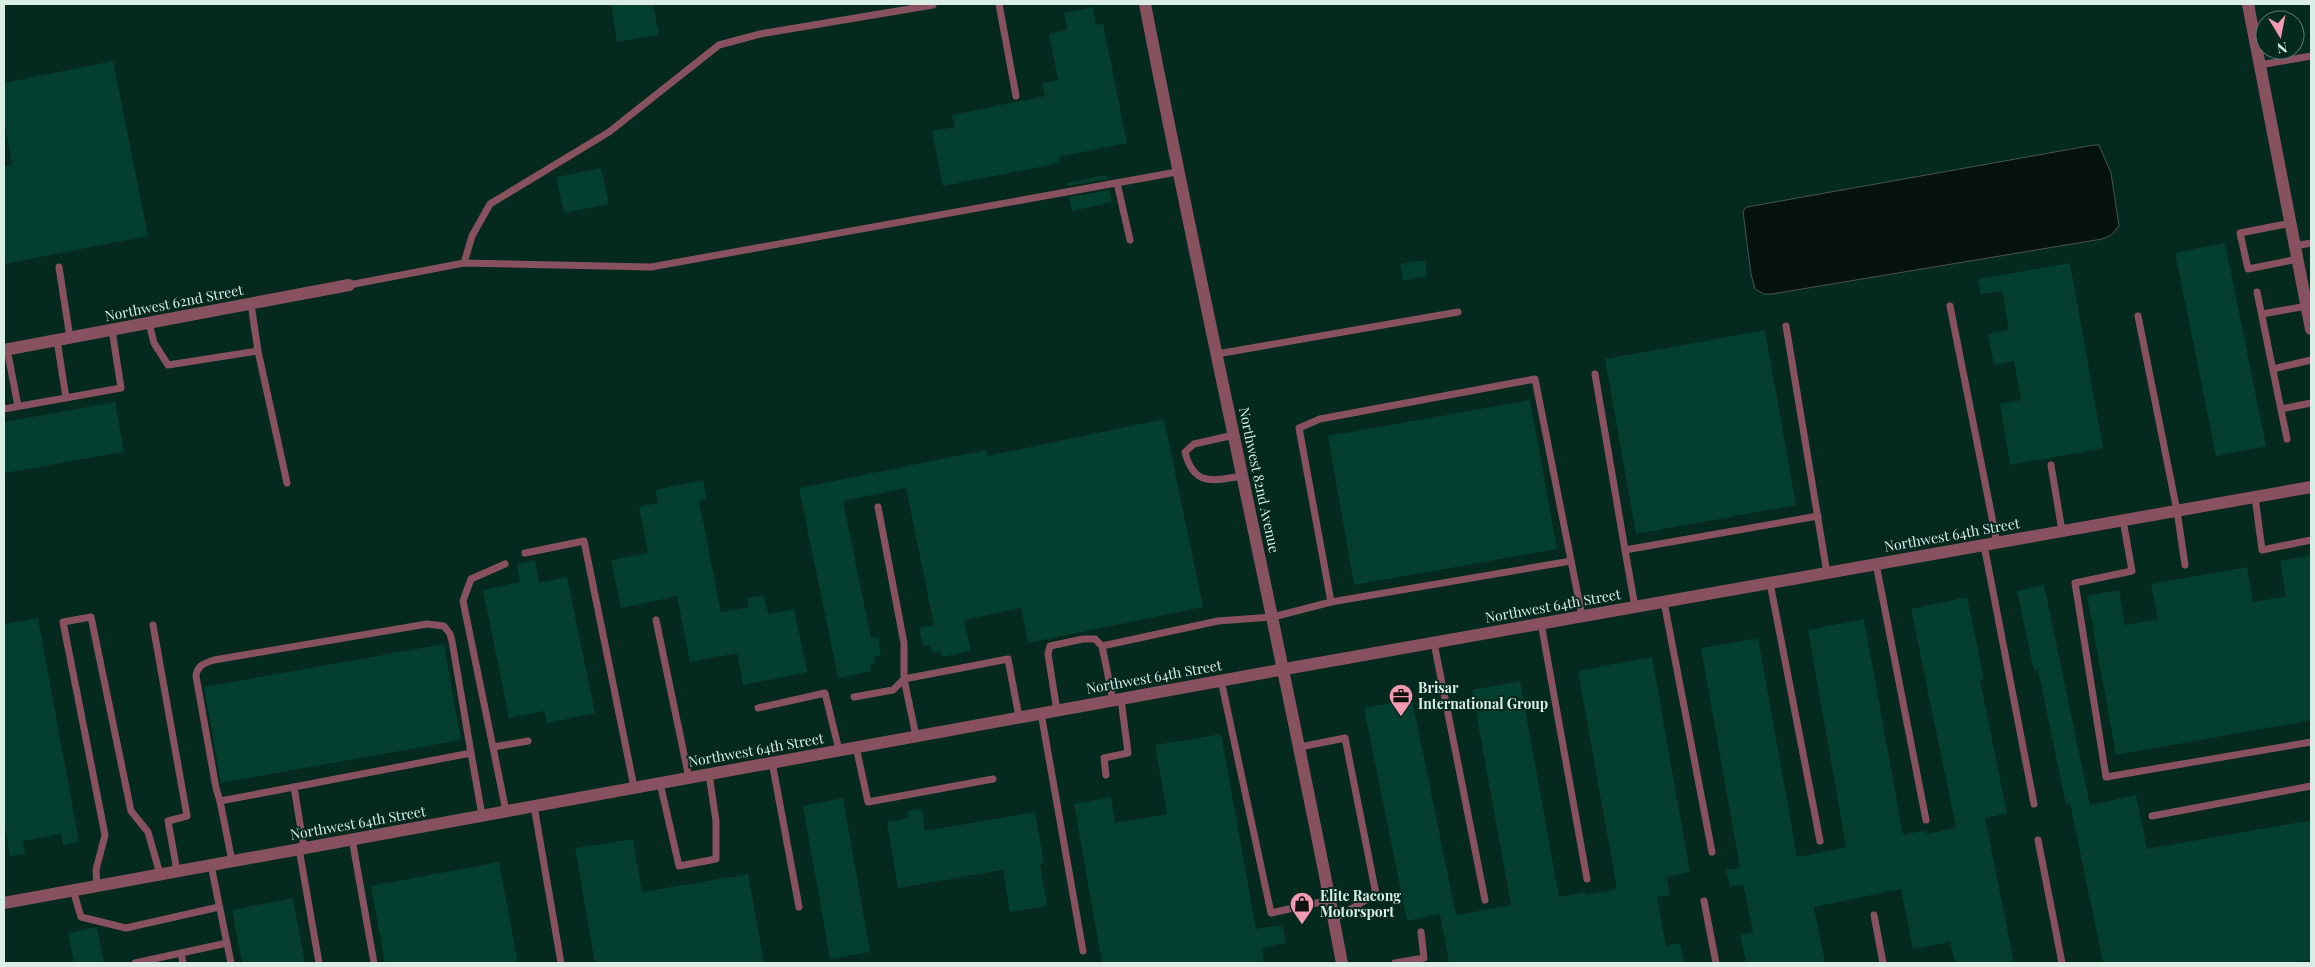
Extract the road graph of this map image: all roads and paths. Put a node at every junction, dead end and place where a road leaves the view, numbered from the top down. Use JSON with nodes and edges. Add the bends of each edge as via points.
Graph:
{"nodes":[{"id":1,"x":943,"y":4,"type":"edge"},
{"id":2,"x":999,"y":4,"type":"edge"},
{"id":3,"x":1145,"y":4,"type":"edge"},
{"id":4,"x":2248,"y":4,"type":"edge"},
{"id":5,"x":933,"y":5,"type":"edge"},
{"id":6,"x":2311,"y":56,"type":"edge"},
{"id":7,"x":2260,"y":65,"type":"junction"},
{"id":8,"x":1016,"y":96,"type":"dead end"},
{"id":9,"x":1178,"y":172,"type":"junction"},
{"id":10,"x":1117,"y":182,"type":"junction"},
{"id":11,"x":2291,"y":223,"type":"junction"},
{"id":12,"x":1130,"y":240,"type":"dead end"},
{"id":13,"x":2311,"y":243,"type":"edge"},
{"id":14,"x":2295,"y":246,"type":"junction"},
{"id":15,"x":2298,"y":259,"type":"junction"},
{"id":16,"x":464,"y":263,"type":"junction"},
{"id":17,"x":58,"y":267,"type":"dead end"},
{"id":18,"x":349,"y":285,"type":"joint"},
{"id":19,"x":2257,"y":292,"type":"dead end"},
{"id":20,"x":251,"y":304,"type":"junction"},
{"id":21,"x":1950,"y":306,"type":"dead end"},
{"id":22,"x":2307,"y":306,"type":"junction"},
{"id":23,"x":1458,"y":312,"type":"dead end"},
{"id":24,"x":2262,"y":314,"type":"junction"},
{"id":25,"x":2138,"y":316,"type":"dead end"},
{"id":26,"x":149,"y":324,"type":"junction"},
{"id":27,"x":1786,"y":326,"type":"dead end"},
{"id":28,"x":2311,"y":329,"type":"edge"},
{"id":29,"x":112,"y":330,"type":"junction"},
{"id":30,"x":70,"y":338,"type":"junction"},
{"id":31,"x":56,"y":340,"type":"junction"},
{"id":32,"x":6,"y":349,"type":"edge"},
{"id":33,"x":258,"y":350,"type":"junction"},
{"id":34,"x":1217,"y":354,"type":"junction"},
{"id":35,"x":2311,"y":360,"type":"edge"},
{"id":36,"x":2273,"y":369,"type":"junction"},
{"id":37,"x":1595,"y":374,"type":"dead end"},
{"id":38,"x":66,"y":398,"type":"junction"},
{"id":39,"x":2311,"y":403,"type":"edge"},
{"id":40,"x":18,"y":406,"type":"junction"},
{"id":41,"x":4,"y":409,"type":"edge"},
{"id":42,"x":2281,"y":409,"type":"junction"},
{"id":43,"x":1234,"y":435,"type":"junction"},
{"id":44,"x":2287,"y":439,"type":"dead end"},
{"id":45,"x":2051,"y":465,"type":"dead end"},
{"id":46,"x":1243,"y":476,"type":"junction"},
{"id":47,"x":287,"y":483,"type":"dead end"},
{"id":48,"x":2311,"y":487,"type":"edge"},
{"id":49,"x":2255,"y":497,"type":"junction"},
{"id":50,"x":878,"y":507,"type":"dead end"},
{"id":51,"x":2177,"y":511,"type":"junction"},
{"id":52,"x":1818,"y":516,"type":"junction"},
{"id":53,"x":2123,"y":520,"type":"junction"},
{"id":54,"x":2062,"y":531,"type":"junction"},
{"id":55,"x":2311,"y":540,"type":"edge"},
{"id":56,"x":1990,"y":544,"type":"junction"},
{"id":57,"x":1625,"y":550,"type":"junction"},
{"id":58,"x":525,"y":553,"type":"dead end"},
{"id":59,"x":1571,"y":561,"type":"junction"},
{"id":60,"x":505,"y":564,"type":"dead end"},
{"id":61,"x":1876,"y":564,"type":"junction"},
{"id":62,"x":2185,"y":565,"type":"dead end"},
{"id":63,"x":1827,"y":573,"type":"junction"},
{"id":64,"x":1770,"y":583,"type":"junction"},
{"id":65,"x":1331,"y":602,"type":"junction"},
{"id":66,"x":1664,"y":602,"type":"junction"},
{"id":67,"x":1635,"y":607,"type":"junction"},
{"id":68,"x":1582,"y":616,"type":"junction"},
{"id":69,"x":1273,"y":617,"type":"junction"},
{"id":70,"x":656,"y":620,"type":"dead end"},
{"id":71,"x":1541,"y":623,"type":"junction"},
{"id":72,"x":153,"y":625,"type":"dead end"},
{"id":73,"x":1434,"y":642,"type":"junction"},
{"id":74,"x":1102,"y":646,"type":"junction"},
{"id":75,"x":1284,"y":669,"type":"junction"},
{"id":76,"x":904,"y":679,"type":"junction"},
{"id":77,"x":1221,"y":680,"type":"junction"},
{"id":78,"x":854,"y":697,"type":"dead end"},
{"id":79,"x":1117,"y":700,"type":"junction"},
{"id":80,"x":758,"y":708,"type":"dead end"},
{"id":81,"x":1057,"y":710,"type":"junction"},
{"id":82,"x":1041,"y":713,"type":"junction"},
{"id":83,"x":1019,"y":717,"type":"junction"},
{"id":84,"x":916,"y":736,"type":"junction"},
{"id":85,"x":528,"y":741,"type":"dead end"},
{"id":86,"x":2311,"y":742,"type":"edge"},
{"id":87,"x":1300,"y":746,"type":"junction"},
{"id":88,"x":493,"y":747,"type":"junction"},
{"id":89,"x":856,"y":747,"type":"junction"},
{"id":90,"x":839,"y":750,"type":"junction"},
{"id":91,"x":471,"y":753,"type":"junction"},
{"id":92,"x":772,"y":762,"type":"junction"},
{"id":93,"x":709,"y":774,"type":"junction"},
{"id":94,"x":1106,"y":775,"type":"dead end"},
{"id":95,"x":689,"y":778,"type":"junction"},
{"id":96,"x":993,"y":779,"type":"dead end"},
{"id":97,"x":660,"y":783,"type":"junction"},
{"id":98,"x":294,"y":786,"type":"junction"},
{"id":99,"x":2311,"y":786,"type":"edge"},
{"id":100,"x":634,"y":788,"type":"junction"},
{"id":101,"x":220,"y":801,"type":"junction"},
{"id":102,"x":2034,"y":804,"type":"dead end"},
{"id":103,"x":534,"y":806,"type":"junction"},
{"id":104,"x":506,"y":811,"type":"junction"},
{"id":105,"x":482,"y":815,"type":"junction"},
{"id":106,"x":2152,"y":816,"type":"dead end"},
{"id":107,"x":1926,"y":820,"type":"dead end"},
{"id":108,"x":352,"y":839,"type":"junction"},
{"id":109,"x":2038,"y":840,"type":"dead end"},
{"id":110,"x":1820,"y":841,"type":"dead end"},
{"id":111,"x":301,"y":848,"type":"junction"},
{"id":112,"x":1712,"y":852,"type":"dead end"},
{"id":113,"x":232,"y":861,"type":"junction"},
{"id":114,"x":211,"y":865,"type":"junction"},
{"id":115,"x":177,"y":871,"type":"junction"},
{"id":116,"x":160,"y":874,"type":"junction"},
{"id":117,"x":1587,"y":879,"type":"dead end"},
{"id":118,"x":97,"y":886,"type":"junction"},
{"id":119,"x":73,"y":890,"type":"junction"},
{"id":120,"x":1330,"y":900,"type":"junction"},
{"id":121,"x":1485,"y":900,"type":"dead end"},
{"id":122,"x":1704,"y":901,"type":"dead end"},
{"id":123,"x":4,"y":903,"type":"edge"},
{"id":124,"x":219,"y":907,"type":"junction"},
{"id":125,"x":799,"y":907,"type":"dead end"},
{"id":126,"x":1874,"y":915,"type":"dead end"},
{"id":127,"x":1334,"y":919,"type":"junction"},
{"id":128,"x":1421,"y":932,"type":"dead end"},
{"id":129,"x":226,"y":943,"type":"junction"},
{"id":130,"x":1083,"y":951,"type":"dead end"},
{"id":131,"x":181,"y":953,"type":"junction"},
{"id":132,"x":135,"y":963,"type":"edge"},
{"id":133,"x":183,"y":963,"type":"edge"},
{"id":134,"x":230,"y":963,"type":"edge"},
{"id":135,"x":319,"y":963,"type":"edge"},
{"id":136,"x":374,"y":963,"type":"edge"},
{"id":137,"x":561,"y":963,"type":"edge"},
{"id":138,"x":1342,"y":963,"type":"edge"},
{"id":139,"x":1394,"y":963,"type":"edge"},
{"id":140,"x":1716,"y":963,"type":"edge"},
{"id":141,"x":1884,"y":963,"type":"edge"},
{"id":142,"x":2062,"y":963,"type":"edge"}],
"edges":[{"from":1,"to":5,"type":"lane"},
{"from":2,"to":8,"type":"lane"},
{"from":3,"to":9,"type":"street","name":"Northwest 82nd Avenue"},
{"from":4,"to":7,"type":"street"},
{"from":5,"to":16,"type":"lane","via":[[760,34],[719,45],[609,132],[490,204],[472,236]]},
{"from":6,"to":7,"type":"lane"},
{"from":7,"to":11,"type":"street"},
{"from":9,"to":10,"type":"lane"},
{"from":9,"to":34,"type":"street","name":"Northwest 82nd Avenue"},
{"from":10,"to":12,"type":"lane"},
{"from":10,"to":16,"type":"lane","via":[[651,267]]},
{"from":11,"to":14,"type":"street"},
{"from":11,"to":15,"type":"lane","via":[[2240,233],[2248,269]]},
{"from":13,"to":14,"type":"lane"},
{"from":14,"to":15,"type":"street"},
{"from":15,"to":22,"type":"street"},
{"from":16,"to":18,"type":"lane"},
{"from":17,"to":30,"type":"lane"},
{"from":18,"to":20,"type":"street","name":"Northwest 62nd Street"},
{"from":19,"to":24,"type":"lane"},
{"from":20,"to":26,"type":"street","name":"Northwest 62nd Street"},
{"from":20,"to":33,"type":"lane"},
{"from":21,"to":56,"type":"lane"},
{"from":22,"to":24,"type":"lane"},
{"from":22,"to":28,"type":"street"},
{"from":23,"to":34,"type":"lane"},
{"from":24,"to":36,"type":"lane"},
{"from":25,"to":51,"type":"lane"},
{"from":26,"to":29,"type":"street","name":"Northwest 62nd Street"},
{"from":26,"to":33,"type":"lane","via":[[154,343],[168,365]]},
{"from":27,"to":52,"type":"lane"},
{"from":29,"to":30,"type":"street","name":"Northwest 62nd Street"},
{"from":29,"to":38,"type":"lane","via":[[121,388]]},
{"from":30,"to":31,"type":"street","name":"Northwest 62nd Street"},
{"from":31,"to":32,"type":"street","name":"Northwest 62nd Street"},
{"from":31,"to":38,"type":"lane"},
{"from":32,"to":40,"type":"lane"},
{"from":33,"to":47,"type":"lane"},
{"from":34,"to":43,"type":"street","name":"Northwest 82nd Avenue"},
{"from":35,"to":36,"type":"lane"},
{"from":36,"to":42,"type":"lane"},
{"from":37,"to":57,"type":"lane"},
{"from":38,"to":40,"type":"lane"},
{"from":39,"to":42,"type":"lane"},
{"from":40,"to":41,"type":"lane"},
{"from":42,"to":44,"type":"lane"},
{"from":43,"to":46,"type":"street","name":"Northwest 82nd Avenue"},
{"from":43,"to":46,"type":"lane","via":[[1194,444],[1185,452],[1197,476],[1207,481]]},
{"from":45,"to":54,"type":"lane"},
{"from":46,"to":69,"type":"street","name":"Northwest 82nd Avenue"},
{"from":48,"to":49,"type":"street","name":"Northwest 64th Street"},
{"from":49,"to":51,"type":"street","name":"Northwest 64th Street"},
{"from":49,"to":55,"type":"lane","via":[[2262,550]]},
{"from":50,"to":76,"type":"lane","via":[[904,643]]},
{"from":51,"to":53,"type":"street","name":"Northwest 64th Street"},
{"from":51,"to":62,"type":"lane"},
{"from":52,"to":57,"type":"lane"},
{"from":52,"to":63,"type":"lane"},
{"from":53,"to":54,"type":"street","name":"Northwest 64th Street"},
{"from":53,"to":86,"type":"lane","via":[[2132,571],[2075,583],[2106,777]]},
{"from":54,"to":56,"type":"street","name":"Northwest 64th Street"},
{"from":56,"to":61,"type":"street","name":"Northwest 64th Street"},
{"from":56,"to":102,"type":"lane"},
{"from":57,"to":67,"type":"lane"},
{"from":58,"to":100,"type":"lane","via":[[584,541]]},
{"from":59,"to":65,"type":"lane"},
{"from":59,"to":65,"type":"lane","via":[[1535,379],[1320,419],[1299,428]]},
{"from":59,"to":68,"type":"lane"},
{"from":60,"to":88,"type":"lane","via":[[471,580],[463,600]]},
{"from":61,"to":63,"type":"street","name":"Northwest 64th Street"},
{"from":61,"to":107,"type":"lane"},
{"from":63,"to":64,"type":"street","name":"Northwest 64th Street"},
{"from":64,"to":66,"type":"street","name":"Northwest 64th Street"},
{"from":64,"to":110,"type":"lane"},
{"from":65,"to":69,"type":"lane"},
{"from":66,"to":67,"type":"street","name":"Northwest 64th Street"},
{"from":66,"to":112,"type":"lane"},
{"from":67,"to":68,"type":"street","name":"Northwest 64th Street"},
{"from":68,"to":71,"type":"street","name":"Northwest 64th Street"},
{"from":69,"to":74,"type":"lane","via":[[1218,621]]},
{"from":69,"to":75,"type":"street","name":"Northwest 82nd Avenue"},
{"from":70,"to":95,"type":"lane"},
{"from":71,"to":73,"type":"street","name":"Northwest 64th Street"},
{"from":71,"to":117,"type":"lane"},
{"from":72,"to":115,"type":"lane","via":[[188,816],[168,821]]},
{"from":73,"to":75,"type":"street","name":"Northwest 64th Street"},
{"from":73,"to":121,"type":"lane"},
{"from":74,"to":79,"type":"lane"},
{"from":74,"to":81,"type":"lane","via":[[1095,639],[1050,646],[1048,654]]},
{"from":75,"to":77,"type":"street","name":"Northwest 64th Street"},
{"from":75,"to":87,"type":"street","name":"Northwest 82nd Avenue"},
{"from":76,"to":78,"type":"lane","via":[[893,690]]},
{"from":76,"to":83,"type":"lane","via":[[1008,659]]},
{"from":76,"to":84,"type":"lane"},
{"from":77,"to":79,"type":"street","name":"Northwest 64th Street"},
{"from":77,"to":120,"type":"lane","via":[[1271,913]]},
{"from":79,"to":81,"type":"street","name":"Northwest 64th Street"},
{"from":79,"to":94,"type":"lane","via":[[1128,753],[1104,758]]},
{"from":80,"to":90,"type":"lane","via":[[825,693]]},
{"from":81,"to":82,"type":"street","name":"Northwest 64th Street"},
{"from":82,"to":83,"type":"street","name":"Northwest 64th Street"},
{"from":82,"to":130,"type":"lane"},
{"from":83,"to":84,"type":"street","name":"Northwest 64th Street"},
{"from":84,"to":89,"type":"street","name":"Northwest 64th Street"},
{"from":85,"to":88,"type":"lane"},
{"from":87,"to":120,"type":"street","name":"Northwest 82nd Avenue"},
{"from":87,"to":127,"type":"lane","via":[[1345,738],[1376,894]]},
{"from":88,"to":104,"type":"lane"},
{"from":89,"to":90,"type":"street","name":"Northwest 64th Street"},
{"from":89,"to":96,"type":"lane","via":[[868,802]]},
{"from":90,"to":92,"type":"street","name":"Northwest 64th Street"},
{"from":91,"to":98,"type":"lane"},
{"from":91,"to":101,"type":"lane","via":[[452,641],[444,626],[427,624],[214,660],[200,666],[196,676]]},
{"from":91,"to":105,"type":"lane"},
{"from":92,"to":93,"type":"street","name":"Northwest 64th Street"},
{"from":92,"to":125,"type":"lane"},
{"from":93,"to":95,"type":"street","name":"Northwest 64th Street"},
{"from":93,"to":97,"type":"lane","via":[[716,820],[716,860],[679,866]]},
{"from":95,"to":97,"type":"street","name":"Northwest 64th Street"},
{"from":97,"to":100,"type":"street","name":"Northwest 64th Street"},
{"from":98,"to":101,"type":"lane"},
{"from":98,"to":111,"type":"lane"},
{"from":99,"to":106,"type":"lane"},
{"from":100,"to":103,"type":"street","name":"Northwest 64th Street"},
{"from":101,"to":113,"type":"lane"},
{"from":103,"to":104,"type":"street","name":"Northwest 64th Street"},
{"from":103,"to":137,"type":"lane"},
{"from":104,"to":105,"type":"street","name":"Northwest 64th Street"},
{"from":105,"to":108,"type":"street","name":"Northwest 64th Street"},
{"from":108,"to":111,"type":"street","name":"Northwest 64th Street"},
{"from":108,"to":136,"type":"lane"},
{"from":109,"to":142,"type":"lane"},
{"from":111,"to":113,"type":"street","name":"Northwest 64th Street"},
{"from":111,"to":135,"type":"lane"},
{"from":113,"to":114,"type":"street","name":"Northwest 64th Street"},
{"from":114,"to":115,"type":"street","name":"Northwest 64th Street"},
{"from":114,"to":124,"type":"lane"},
{"from":115,"to":116,"type":"street","name":"Northwest 64th Street"},
{"from":116,"to":118,"type":"street","name":"Northwest 64th Street"},
{"from":116,"to":118,"type":"lane","via":[[148,832],[131,811],[92,617],[63,622],[105,835],[96,870]]},
{"from":118,"to":119,"type":"street","name":"Northwest 64th Street"},
{"from":119,"to":123,"type":"street","name":"Northwest 64th Street"},
{"from":119,"to":124,"type":"lane","via":[[81,917],[126,928]]},
{"from":120,"to":127,"type":"street","name":"Northwest 82nd Avenue"},
{"from":122,"to":140,"type":"lane"},
{"from":124,"to":129,"type":"lane"},
{"from":126,"to":141,"type":"lane"},
{"from":127,"to":138,"type":"street","name":"Northwest 82nd Avenue"},
{"from":128,"to":139,"type":"lane","via":[[1424,958]]},
{"from":129,"to":131,"type":"lane"},
{"from":129,"to":134,"type":"lane"},
{"from":131,"to":132,"type":"lane"},
{"from":131,"to":133,"type":"lane"}]}
